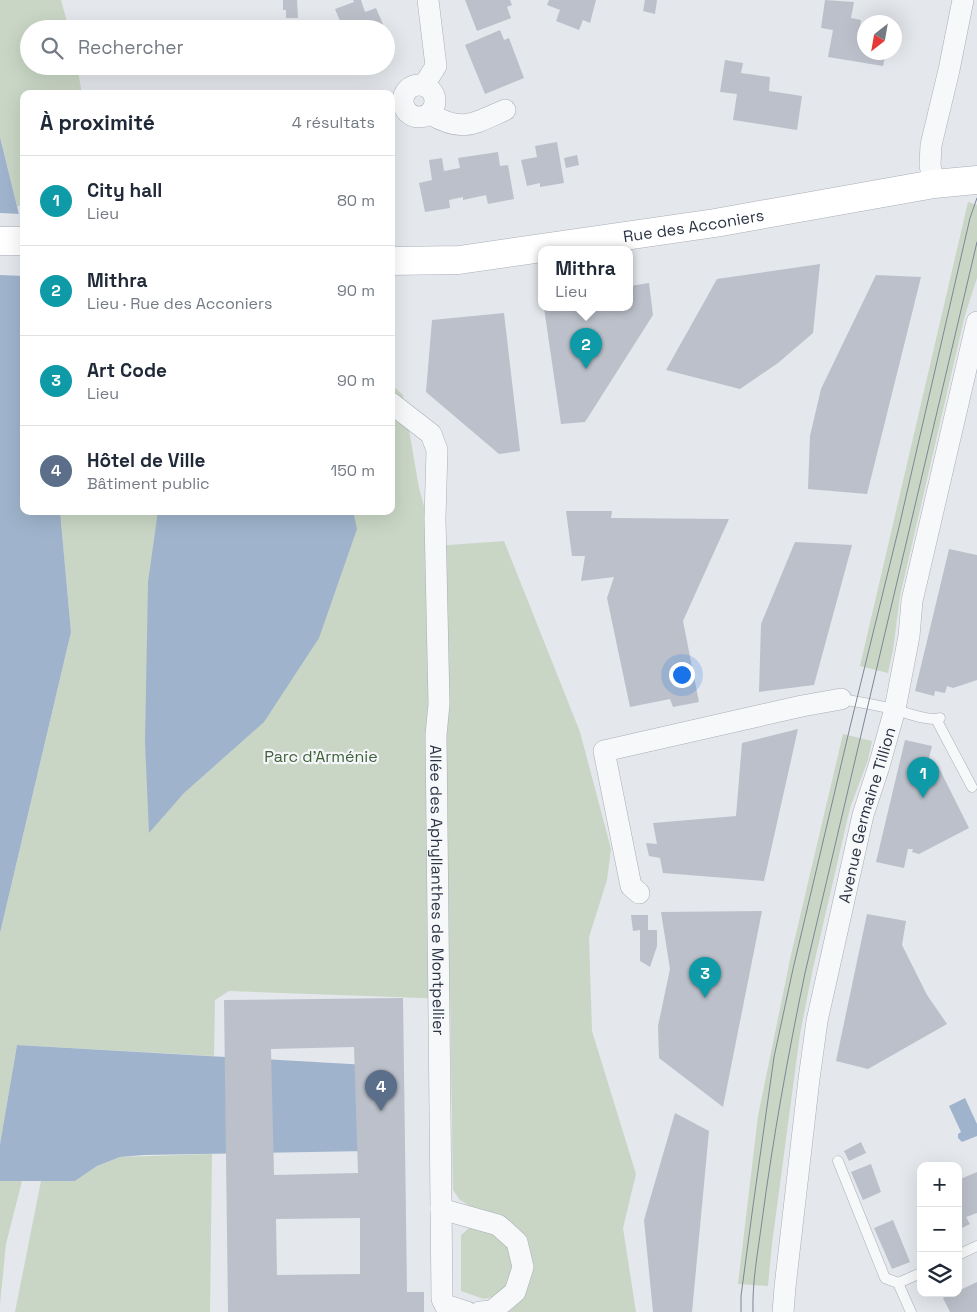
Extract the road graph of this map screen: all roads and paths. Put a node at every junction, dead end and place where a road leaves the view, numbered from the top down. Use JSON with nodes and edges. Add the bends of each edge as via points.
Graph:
{"nodes":[{"id":1,"x":428,"y":0,"type":"edge"},
{"id":2,"x":963,"y":0,"type":"edge"},
{"id":3,"x":505,"y":110,"type":"dead end"},
{"id":4,"x":977,"y":180,"type":"edge"},
{"id":5,"x":934,"y":184,"type":"junction"},
{"id":6,"x":0,"y":241,"type":"edge"},
{"id":7,"x":20,"y":241,"type":"edge"},
{"id":8,"x":553,"y":246,"type":"edge"},
{"id":9,"x":538,"y":248,"type":"edge"},
{"id":10,"x":395,"y":261,"type":"edge"},
{"id":11,"x":977,"y":322,"type":"edge"},
{"id":12,"x":395,"y":406,"type":"edge"},
{"id":13,"x":841,"y":699,"type":"joint"},
{"id":14,"x":895,"y":709,"type":"junction"},
{"id":15,"x":972,"y":787,"type":"dead end"},
{"id":16,"x":639,"y":893,"type":"dead end"},
{"id":17,"x":838,"y":1160,"type":"dead end"},
{"id":18,"x":441,"y":1208,"type":"junction"},
{"id":19,"x":977,"y":1246,"type":"edge"},
{"id":20,"x":962,"y":1253,"type":"edge"},
{"id":21,"x":917,"y":1275,"type":"edge"},
{"id":22,"x":898,"y":1283,"type":"junction"},
{"id":23,"x":467,"y":1312,"type":"edge"},
{"id":24,"x":480,"y":1312,"type":"edge"},
{"id":25,"x":783,"y":1312,"type":"edge"},
{"id":26,"x":911,"y":1312,"type":"edge"}],
"edges":[{"from":1,"to":3,"type":"street","via":[[436,66],[424,85],[406,90],[404,108],[419,117],[430,114],[446,123],[469,126]]},
{"from":2,"to":5,"type":"street","via":[[931,145],[930,165]]},
{"from":4,"to":5,"type":"street","name":"Rue des Acconiers"},
{"from":5,"to":8,"type":"street","name":"Rue des Acconiers","via":[[715,223]]},
{"from":6,"to":7,"type":"street"},
{"from":9,"to":10,"type":"street","name":"Rue des Acconiers","via":[[468,258]]},
{"from":11,"to":14,"type":"street","name":"Avenue Germaine Tillion","via":[[912,602]]},
{"from":12,"to":18,"type":"street","name":"Allée des Aphyllanthes de Montpellier","via":[[431,434],[438,450],[435,518]]},
{"from":13,"to":14,"type":"lane"},
{"from":13,"to":16,"type":"street","via":[[604,751],[631,886]]},
{"from":14,"to":15,"type":"lane","via":[[938,719]]},
{"from":14,"to":25,"type":"street","name":"Avenue Germaine Tillion","via":[[863,816],[817,1021]]},
{"from":17,"to":22,"type":"lane","via":[[885,1278]]},
{"from":18,"to":23,"type":"street","name":"Allée des Aphyllanthes de Montpellier","via":[[442,1299],[445,1305]]},
{"from":18,"to":24,"type":"street","via":[[498,1225],[518,1242],[523,1267],[514,1292],[492,1311]]},
{"from":19,"to":20,"type":"lane"},
{"from":21,"to":22,"type":"lane"},
{"from":22,"to":26,"type":"lane"}]}
